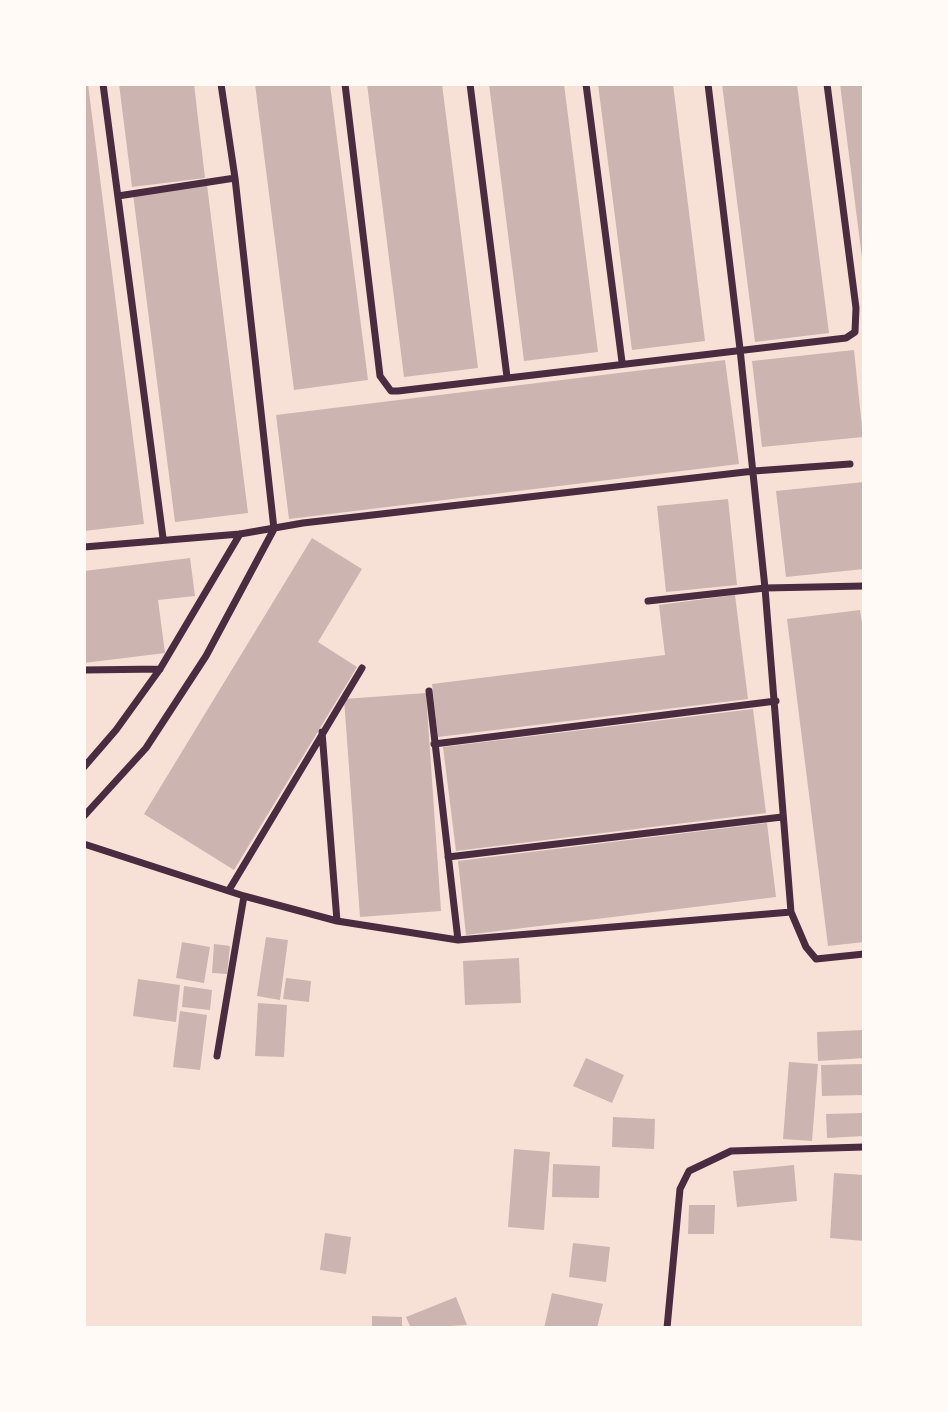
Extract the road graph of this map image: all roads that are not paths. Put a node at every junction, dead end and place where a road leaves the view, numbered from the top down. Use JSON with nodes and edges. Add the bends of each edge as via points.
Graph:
{"nodes":[{"id":1,"x":103,"y":84,"type":"edge"},
{"id":2,"x":221,"y":84,"type":"edge"},
{"id":3,"x":345,"y":84,"type":"edge"},
{"id":4,"x":470,"y":84,"type":"edge"},
{"id":5,"x":586,"y":84,"type":"edge"},
{"id":6,"x":708,"y":84,"type":"edge"},
{"id":7,"x":827,"y":84,"type":"edge"},
{"id":8,"x":235,"y":178,"type":"junction"},
{"id":9,"x":118,"y":196,"type":"junction"},
{"id":10,"x":860,"y":307,"type":"edge"},
{"id":11,"x":740,"y":349,"type":"junction"},
{"id":12,"x":622,"y":362,"type":"junction"},
{"id":13,"x":507,"y":377,"type":"junction"},
{"id":14,"x":850,"y":464,"type":"dead end"},
{"id":15,"x":754,"y":471,"type":"junction"},
{"id":16,"x":274,"y":529,"type":"junction"},
{"id":17,"x":240,"y":534,"type":"junction"},
{"id":18,"x":163,"y":538,"type":"junction"},
{"id":19,"x":84,"y":547,"type":"edge"},
{"id":20,"x":864,"y":586,"type":"edge"},
{"id":21,"x":765,"y":588,"type":"junction"},
{"id":22,"x":648,"y":601,"type":"dead end"},
{"id":23,"x":362,"y":668,"type":"dead end"},
{"id":24,"x":160,"y":669,"type":"junction"},
{"id":25,"x":84,"y":670,"type":"edge"},
{"id":26,"x":429,"y":691,"type":"dead end"},
{"id":27,"x":776,"y":701,"type":"junction"},
{"id":28,"x":322,"y":732,"type":"junction"},
{"id":29,"x":434,"y":744,"type":"junction"},
{"id":30,"x":84,"y":767,"type":"edge"},
{"id":31,"x":84,"y":816,"type":"edge"},
{"id":32,"x":782,"y":817,"type":"junction"},
{"id":33,"x":84,"y":844,"type":"edge"},
{"id":34,"x":448,"y":857,"type":"junction"},
{"id":35,"x":229,"y":890,"type":"junction"},
{"id":36,"x":244,"y":896,"type":"junction"},
{"id":37,"x":791,"y":912,"type":"junction"},
{"id":38,"x":337,"y":921,"type":"junction"},
{"id":39,"x":457,"y":940,"type":"junction"},
{"id":40,"x":864,"y":954,"type":"edge"},
{"id":41,"x":217,"y":1056,"type":"dead end"},
{"id":42,"x":864,"y":1147,"type":"edge"},
{"id":43,"x":667,"y":1328,"type":"edge"}],
"edges":[{"from":1,"to":9,"type":"street"},
{"from":2,"to":8,"type":"street"},
{"from":3,"to":13,"type":"street","via":[[380,376],[391,391]]},
{"from":4,"to":13,"type":"street"},
{"from":5,"to":12,"type":"street"},
{"from":6,"to":11,"type":"street"},
{"from":7,"to":10,"type":"street"},
{"from":8,"to":9,"type":"street"},
{"from":8,"to":16,"type":"street"},
{"from":9,"to":18,"type":"street"},
{"from":10,"to":11,"type":"street","via":[[855,332],[846,338]]},
{"from":11,"to":12,"type":"street"},
{"from":11,"to":15,"type":"street"},
{"from":12,"to":13,"type":"street"},
{"from":14,"to":15,"type":"street"},
{"from":15,"to":16,"type":"street"},
{"from":15,"to":21,"type":"street"},
{"from":16,"to":17,"type":"street"},
{"from":16,"to":31,"type":"street","via":[[206,656],[146,748]]},
{"from":17,"to":18,"type":"street"},
{"from":17,"to":24,"type":"street"},
{"from":18,"to":19,"type":"street"},
{"from":20,"to":21,"type":"street"},
{"from":21,"to":22,"type":"street"},
{"from":21,"to":27,"type":"street"},
{"from":23,"to":28,"type":"street"},
{"from":24,"to":25,"type":"street"},
{"from":24,"to":30,"type":"street"},
{"from":26,"to":29,"type":"street"},
{"from":27,"to":29,"type":"street"},
{"from":27,"to":32,"type":"street"},
{"from":28,"to":35,"type":"street"},
{"from":28,"to":38,"type":"street"},
{"from":29,"to":34,"type":"street"},
{"from":32,"to":34,"type":"street"},
{"from":32,"to":37,"type":"street"},
{"from":33,"to":35,"type":"street"},
{"from":34,"to":39,"type":"street"},
{"from":35,"to":36,"type":"street"},
{"from":36,"to":38,"type":"street"},
{"from":36,"to":41,"type":"street"},
{"from":37,"to":39,"type":"street"},
{"from":37,"to":40,"type":"street","via":[[816,959]]},
{"from":38,"to":39,"type":"street"},
{"from":42,"to":43,"type":"street","via":[[731,1151],[689,1171],[680,1189]]}]}
